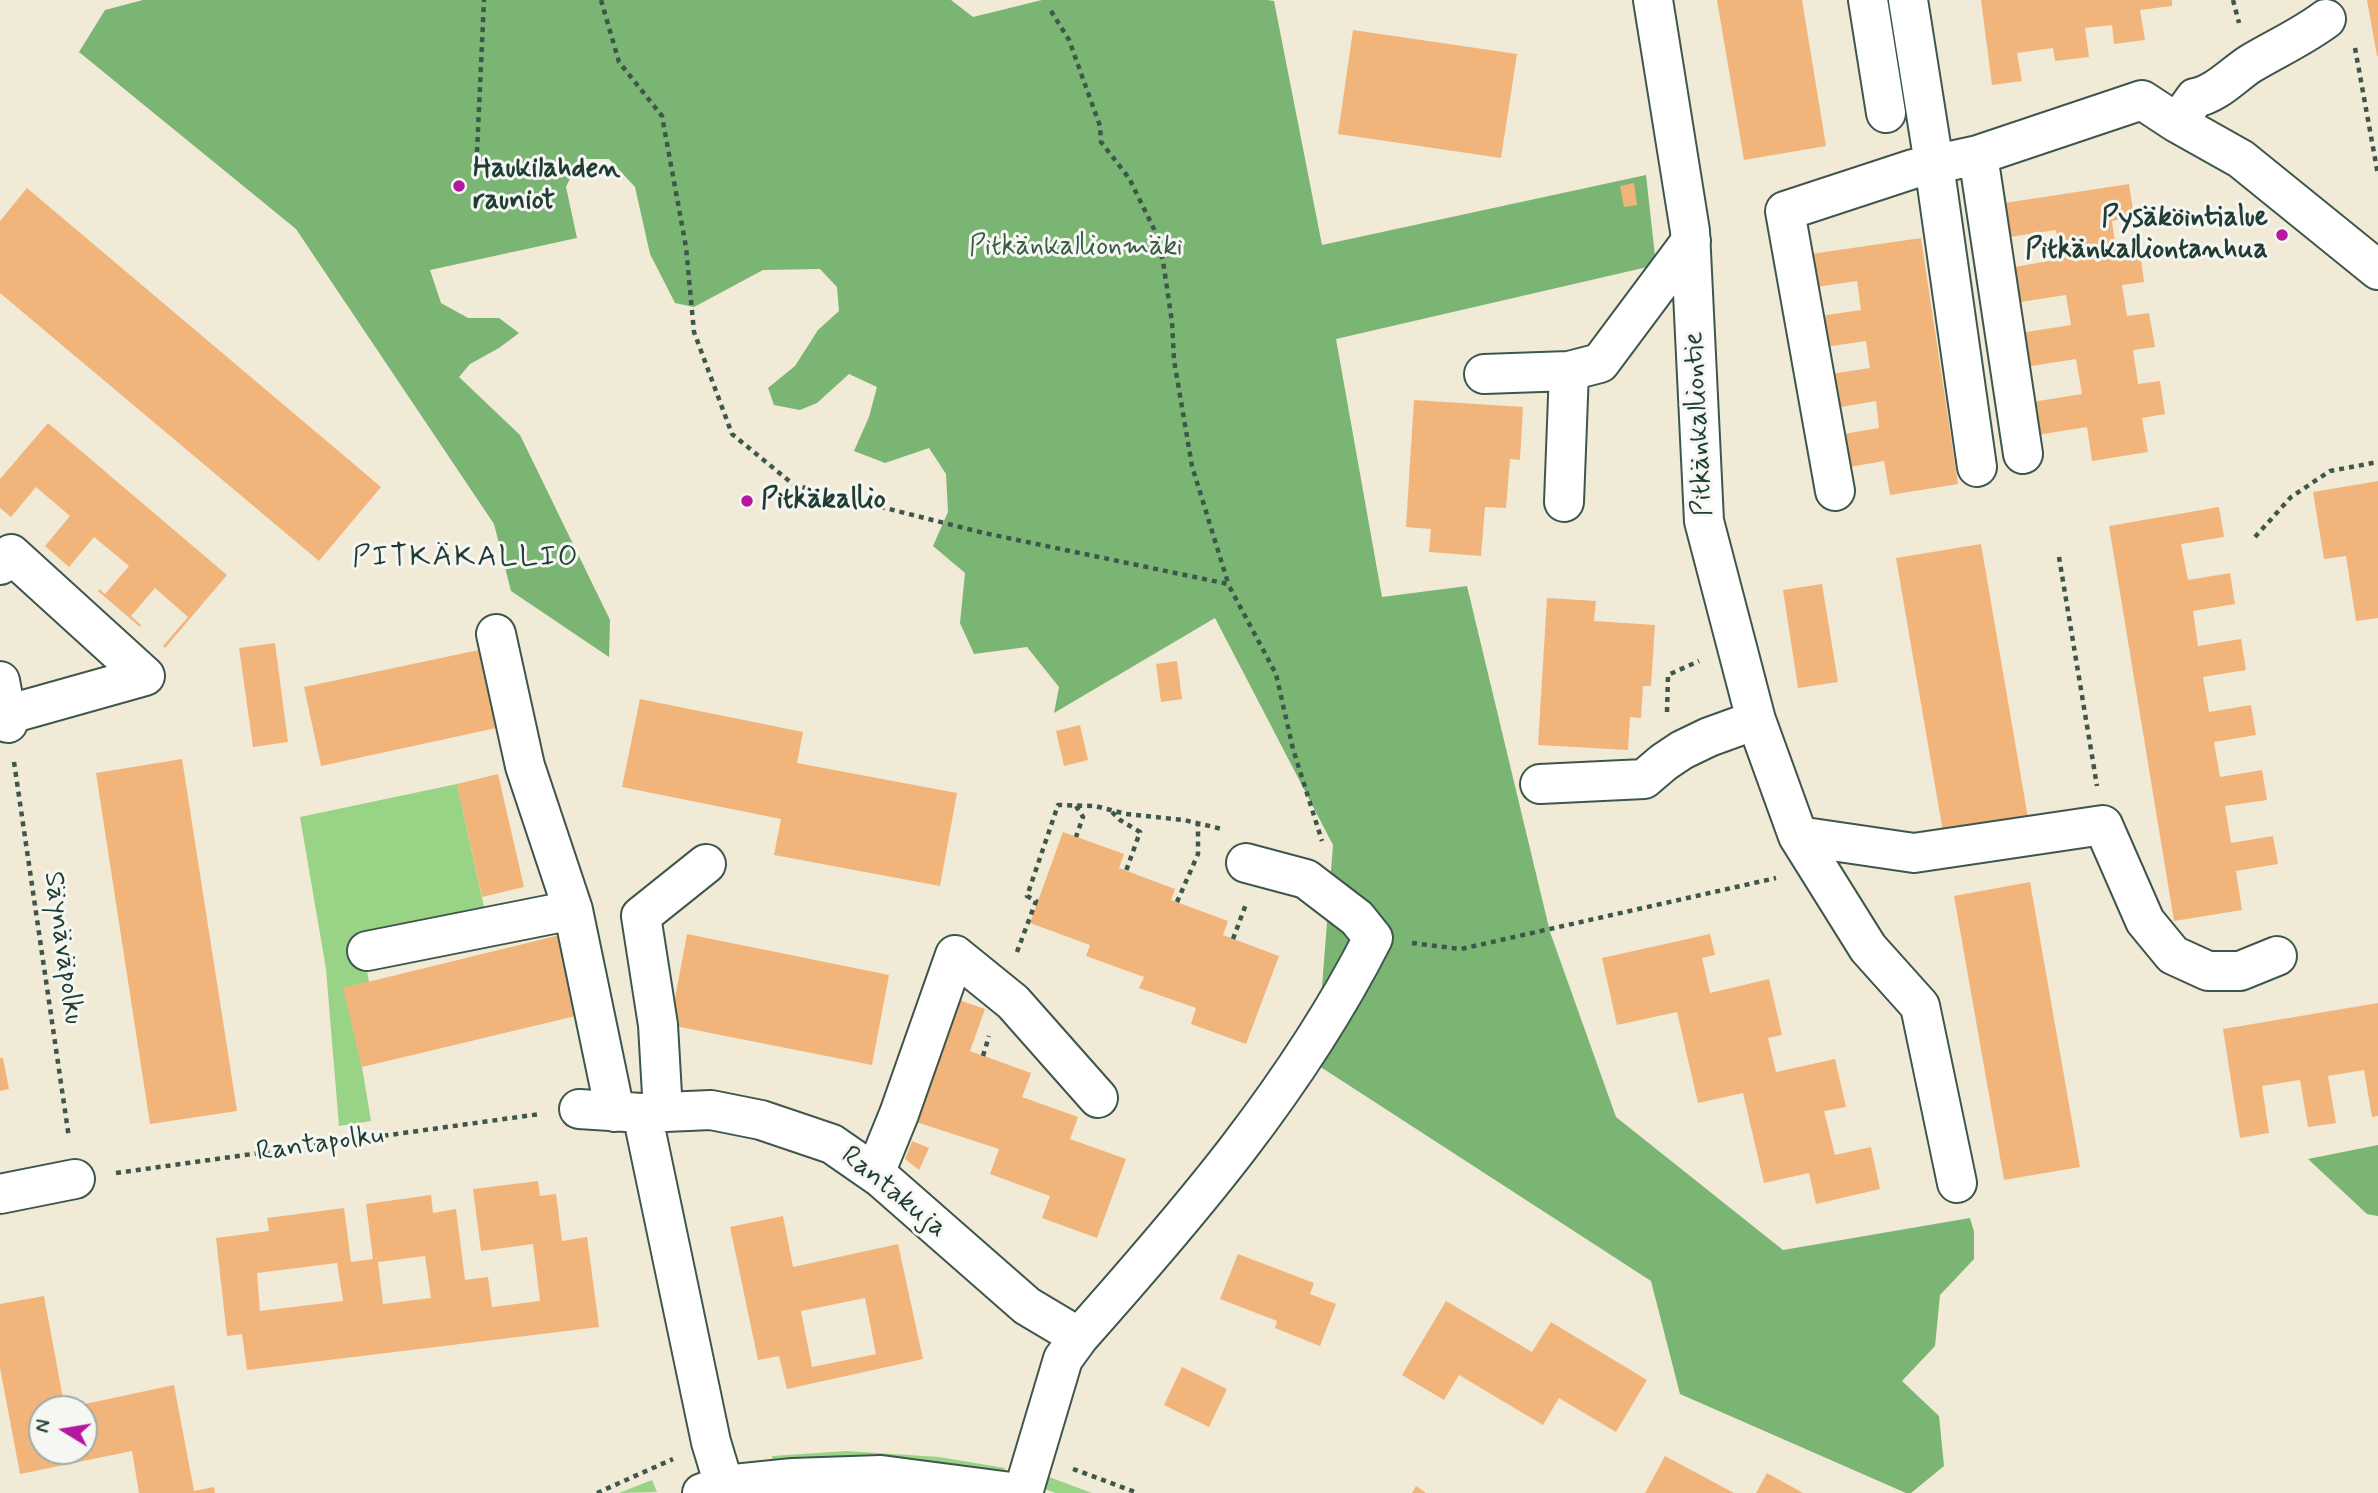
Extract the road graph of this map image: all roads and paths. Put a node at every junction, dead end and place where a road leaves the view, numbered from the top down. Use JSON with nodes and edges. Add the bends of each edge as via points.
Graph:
{"nodes":[{"id":1,"x":484,"y":0,"type":"edge"},
{"id":2,"x":601,"y":0,"type":"edge"},
{"id":3,"x":1653,"y":0,"type":"edge"},
{"id":4,"x":1868,"y":0,"type":"edge"},
{"id":5,"x":1908,"y":0,"type":"edge"},
{"id":6,"x":1051,"y":11,"type":"dead end"},
{"id":7,"x":2340,"y":30,"type":"joint"},
{"id":8,"x":1886,"y":113,"type":"dead end"},
{"id":9,"x":2177,"y":123,"type":"junction"},
{"id":10,"x":477,"y":152,"type":"dead end"},
{"id":11,"x":1978,"y":155,"type":"junction"},
{"id":12,"x":1934,"y":164,"type":"junction"},
{"id":13,"x":2378,"y":174,"type":"edge"},
{"id":14,"x":1690,"y":242,"type":"junction"},
{"id":15,"x":2378,"y":270,"type":"edge"},
{"id":16,"x":1569,"y":370,"type":"junction"},
{"id":17,"x":1484,"y":374,"type":"dead end"},
{"id":18,"x":2023,"y":454,"type":"dead end"},
{"id":19,"x":2378,"y":462,"type":"edge"},
{"id":20,"x":1977,"y":467,"type":"dead end"},
{"id":21,"x":1835,"y":491,"type":"dead end"},
{"id":22,"x":1564,"y":502,"type":"dead end"},
{"id":23,"x":2255,"y":537,"type":"dead end"},
{"id":24,"x":2059,"y":557,"type":"dead end"},
{"id":25,"x":0,"y":565,"type":"edge"},
{"id":26,"x":1228,"y":584,"type":"junction"},
{"id":27,"x":496,"y":635,"type":"dead end"},
{"id":28,"x":1702,"y":660,"type":"dead end"},
{"id":29,"x":3,"y":701,"type":"edge"},
{"id":30,"x":1756,"y":720,"type":"junction"},
{"id":31,"x":1682,"y":750,"type":"junction"},
{"id":32,"x":1540,"y":784,"type":"dead end"},
{"id":33,"x":1076,"y":806,"type":"junction"},
{"id":34,"x":1110,"y":810,"type":"junction"},
{"id":35,"x":1198,"y":823,"type":"junction"},
{"id":36,"x":2103,"y":825,"type":"junction"},
{"id":37,"x":1798,"y":836,"type":"junction"},
{"id":38,"x":1076,"y":837,"type":"dead end"},
{"id":39,"x":1325,"y":850,"type":"dead end"},
{"id":40,"x":1246,"y":863,"type":"junction"},
{"id":41,"x":706,"y":864,"type":"dead end"},
{"id":42,"x":1126,"y":871,"type":"dead end"},
{"id":43,"x":1780,"y":877,"type":"dead end"},
{"id":44,"x":1177,"y":902,"type":"dead end"},
{"id":45,"x":573,"y":910,"type":"junction"},
{"id":46,"x":1373,"y":938,"type":"junction"},
{"id":47,"x":1233,"y":939,"type":"dead end"},
{"id":48,"x":367,"y":951,"type":"dead end"},
{"id":49,"x":2277,"y":956,"type":"dead end"},
{"id":50,"x":1002,"y":994,"type":"junction"},
{"id":51,"x":1098,"y":1098,"type":"dead end"},
{"id":52,"x":625,"y":1112,"type":"junction"},
{"id":53,"x":875,"y":1173,"type":"junction"},
{"id":54,"x":75,"y":1179,"type":"junction"},
{"id":55,"x":1957,"y":1183,"type":"dead end"},
{"id":56,"x":0,"y":1194,"type":"edge"},
{"id":57,"x":1079,"y":1337,"type":"junction"},
{"id":58,"x":713,"y":1489,"type":"edge"},
{"id":59,"x":1021,"y":1493,"type":"edge"}],
"edges":[{"from":1,"to":10,"type":"path"},
{"from":2,"to":26,"type":"path","via":[[619,62],[662,116],[686,247],[694,332],[732,434],[794,485],[984,533]]},
{"from":3,"to":14,"type":"street","name":"Pitkänkalliontie"},
{"from":4,"to":8,"type":"street"},
{"from":5,"to":12,"type":"street"},
{"from":6,"to":26,"type":"path","via":[[1069,40],[1100,126],[1101,142],[1129,178],[1163,261],[1192,466]]},
{"from":7,"to":9,"type":"street","via":[[2302,36],[2251,64],[2208,96],[2195,98]]},
{"from":7,"to":13,"type":"path"},
{"from":9,"to":11,"type":"street","via":[[2142,100]]},
{"from":9,"to":15,"type":"street","via":[[2241,159]]},
{"from":11,"to":12,"type":"street"},
{"from":11,"to":18,"type":"street"},
{"from":12,"to":20,"type":"street"},
{"from":12,"to":21,"type":"street","via":[[1785,211]]},
{"from":14,"to":16,"type":"street","via":[[1600,363]]},
{"from":14,"to":30,"type":"street","name":"Pitkänkalliontie","via":[[1704,521]]},
{"from":16,"to":17,"type":"street"},
{"from":16,"to":22,"type":"street"},
{"from":19,"to":23,"type":"path","via":[[2330,471],[2291,497]]},
{"from":24,"to":36,"type":"path"},
{"from":25,"to":29,"type":"street","via":[[11,554],[145,676]]},
{"from":26,"to":39,"type":"path","via":[[1276,674],[1293,749]]},
{"from":27,"to":45,"type":"street","via":[[525,766]]},
{"from":28,"to":31,"type":"path","via":[[1668,675],[1667,716]]},
{"from":29,"to":54,"type":"path","name":"Säynäväpolku"},
{"from":30,"to":31,"type":"street"},
{"from":30,"to":37,"type":"street","name":"Pitkänkalliontie"},
{"from":31,"to":32,"type":"street","via":[[1644,779]]},
{"from":33,"to":34,"type":"path"},
{"from":33,"to":38,"type":"path","via":[[1083,817]]},
{"from":33,"to":50,"type":"path","via":[[1058,806],[1027,896],[1036,901]]},
{"from":34,"to":35,"type":"path"},
{"from":34,"to":42,"type":"path","via":[[1140,831]]},
{"from":35,"to":40,"type":"path","via":[[1240,833]]},
{"from":35,"to":44,"type":"path","via":[[1198,854]]},
{"from":36,"to":37,"type":"street","via":[[1914,853]]},
{"from":36,"to":49,"type":"street","via":[[2146,921],[2173,955],[2208,971],[2240,971]]},
{"from":37,"to":55,"type":"street","name":"Pitkänkalliontie","via":[[1868,948],[1920,1006]]},
{"from":40,"to":46,"type":"street","via":[[1306,879],[1357,918]]},
{"from":40,"to":47,"type":"path","via":[[1246,904]]},
{"from":41,"to":52,"type":"street","via":[[641,916],[658,1025]]},
{"from":43,"to":46,"type":"path","via":[[1461,949]]},
{"from":45,"to":48,"type":"street"},
{"from":45,"to":52,"type":"street"},
{"from":46,"to":57,"type":"street","via":[[1323,1027],[1251,1134],[1179,1225]]},
{"from":50,"to":51,"type":"street"},
{"from":50,"to":53,"type":"street","via":[[955,955]]},
{"from":52,"to":53,"type":"street","name":"Rantakuja","via":[[711,1110],[761,1120],[832,1144]]},
{"from":52,"to":54,"type":"path","name":"Rantapolku"},
{"from":52,"to":58,"type":"street","via":[[711,1442]]},
{"from":53,"to":57,"type":"street","name":"Rantakuja","via":[[1027,1306]]},
{"from":54,"to":56,"type":"street"},
{"from":57,"to":59,"type":"street","via":[[1063,1359]]},
{"from":58,"to":59,"type":"street","via":[[793,1478],[880,1475]]}]}
